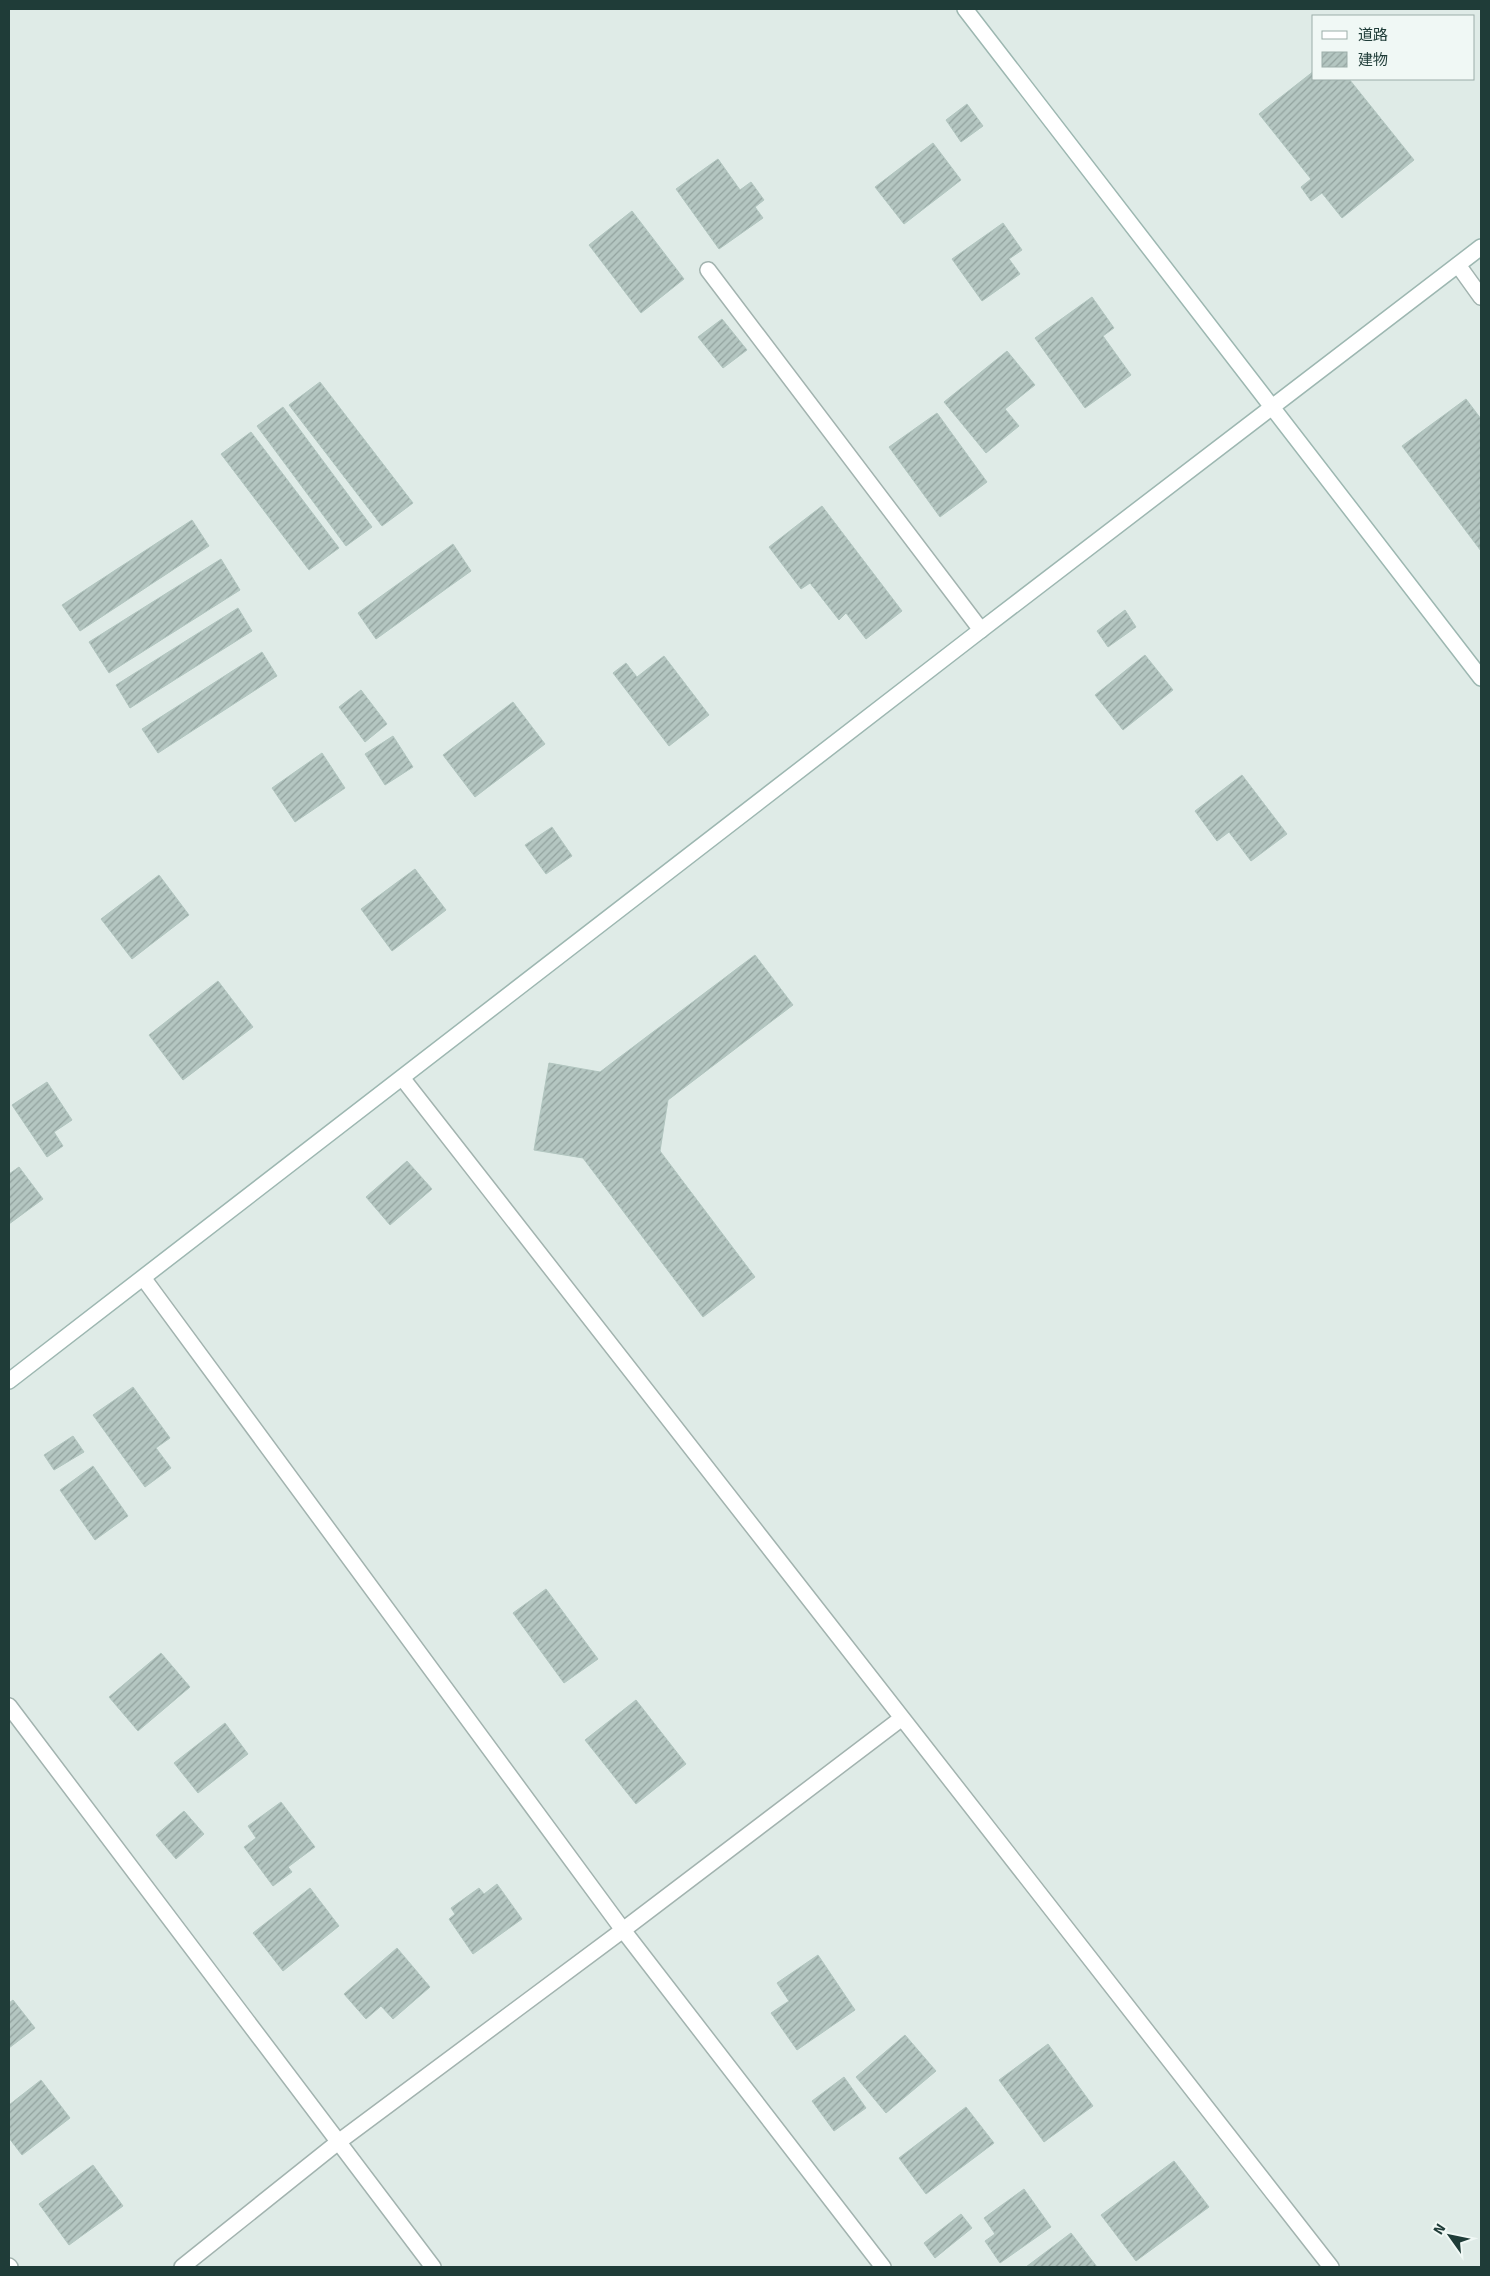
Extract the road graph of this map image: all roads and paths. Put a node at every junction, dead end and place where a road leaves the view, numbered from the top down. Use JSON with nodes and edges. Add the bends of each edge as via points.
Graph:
{"nodes":[{"id":1,"x":965,"y":9,"type":"edge"},
{"id":2,"x":1481,"y":247,"type":"edge"},
{"id":3,"x":1458,"y":265,"type":"junction"},
{"id":4,"x":708,"y":270,"type":"dead end"},
{"id":5,"x":1481,"y":297,"type":"edge"},
{"id":6,"x":1272,"y":407,"type":"junction"},
{"id":7,"x":980,"y":630,"type":"junction"},
{"id":8,"x":1481,"y":678,"type":"edge"},
{"id":9,"x":403,"y":1079,"type":"junction"},
{"id":10,"x":144,"y":1279,"type":"junction"},
{"id":11,"x":9,"y":1382,"type":"edge"},
{"id":12,"x":9,"y":1706,"type":"edge"},
{"id":13,"x":902,"y":1718,"type":"junction"},
{"id":14,"x":623,"y":1930,"type":"junction"},
{"id":15,"x":337,"y":2143,"type":"junction"},
{"id":16,"x":182,"y":2267,"type":"edge"},
{"id":17,"x":433,"y":2267,"type":"edge"},
{"id":18,"x":883,"y":2267,"type":"edge"},
{"id":19,"x":1331,"y":2267,"type":"edge"}],
"edges":[{"from":1,"to":6,"type":"street"},
{"from":2,"to":3,"type":"street"},
{"from":3,"to":5,"type":"street"},
{"from":3,"to":6,"type":"street"},
{"from":4,"to":7,"type":"street"},
{"from":6,"to":7,"type":"street"},
{"from":6,"to":8,"type":"street"},
{"from":7,"to":9,"type":"street"},
{"from":9,"to":10,"type":"street"},
{"from":9,"to":13,"type":"street"},
{"from":10,"to":11,"type":"street"},
{"from":10,"to":14,"type":"street"},
{"from":12,"to":15,"type":"street"},
{"from":13,"to":14,"type":"street"},
{"from":13,"to":19,"type":"street"},
{"from":14,"to":15,"type":"street"},
{"from":14,"to":18,"type":"street"},
{"from":15,"to":16,"type":"street"},
{"from":15,"to":17,"type":"street"}]}
